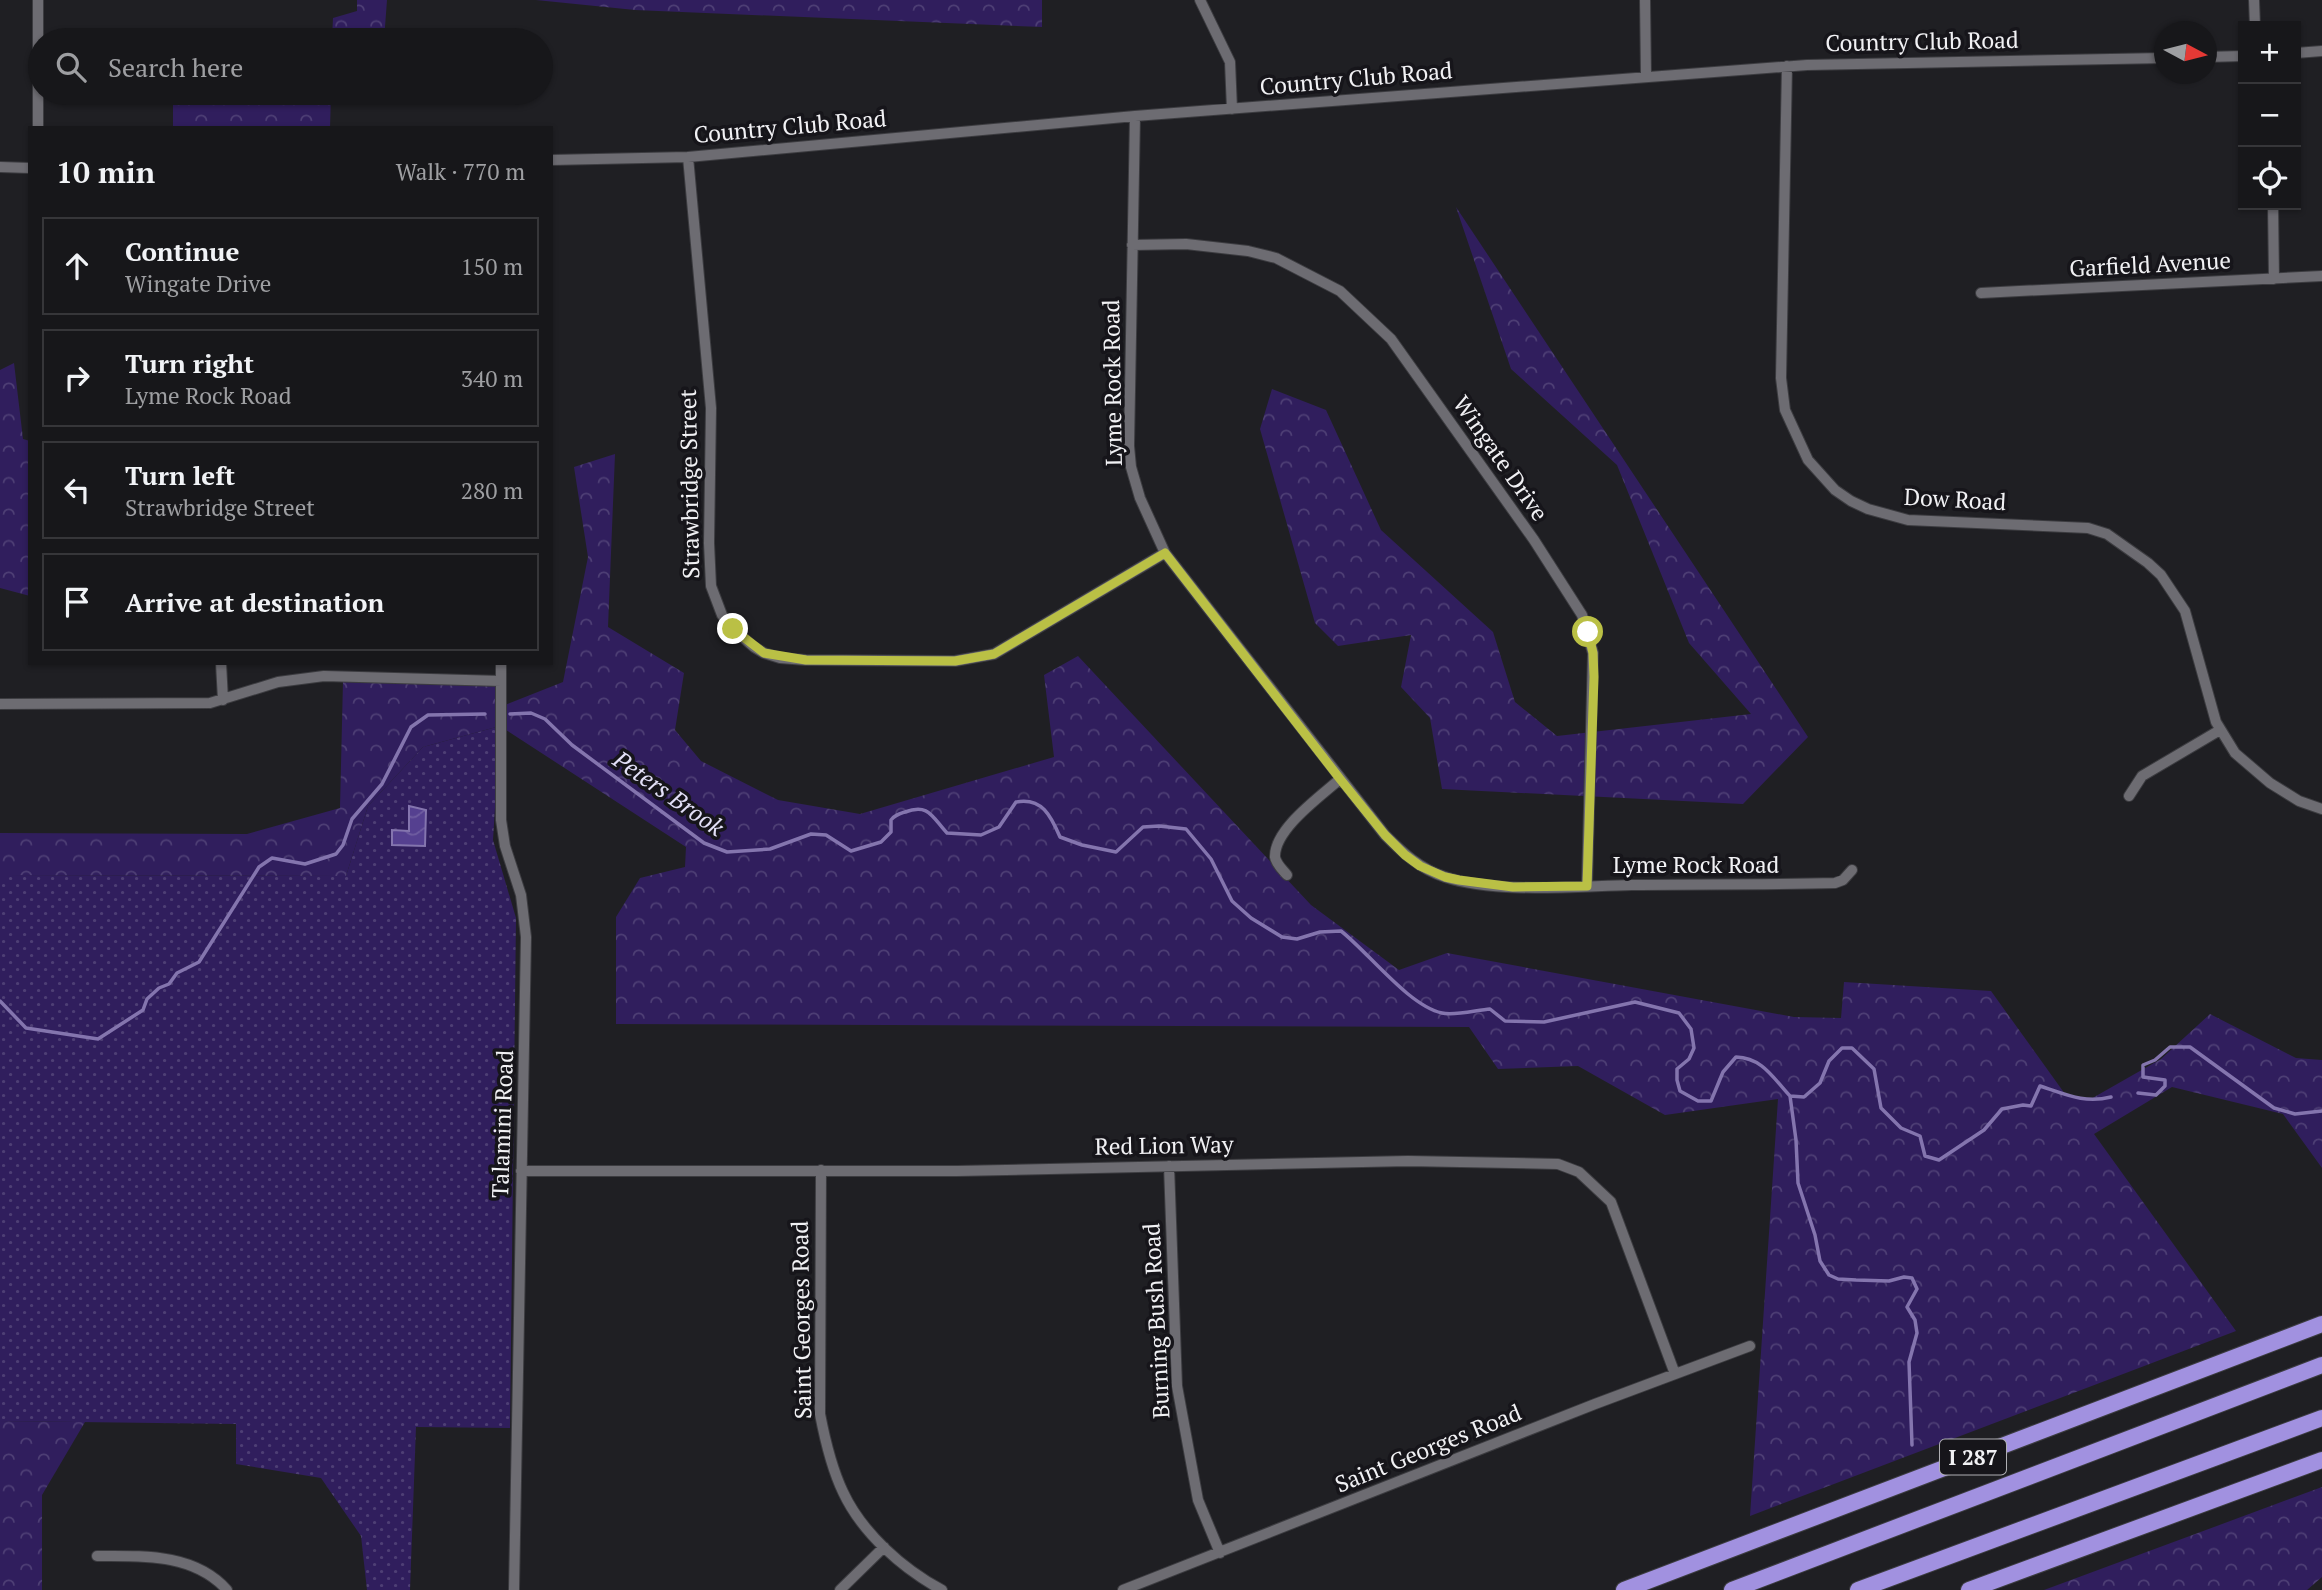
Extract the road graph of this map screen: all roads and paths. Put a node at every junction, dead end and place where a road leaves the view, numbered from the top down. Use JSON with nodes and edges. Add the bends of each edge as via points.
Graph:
{"nodes":[{"id":1,"x":38,"y":0,"type":"edge"},
{"id":2,"x":1200,"y":0,"type":"edge"},
{"id":3,"x":1645,"y":0,"type":"edge"},
{"id":4,"x":2254,"y":0,"type":"edge"},
{"id":5,"x":2255,"y":21,"type":"edge"},
{"id":6,"x":38,"y":28,"type":"edge"},
{"id":7,"x":2322,"y":51,"type":"edge"},
{"id":8,"x":2301,"y":53,"type":"edge"},
{"id":9,"x":2238,"y":56,"type":"edge"},
{"id":10,"x":2217,"y":57,"type":"edge"},
{"id":11,"x":2154,"y":58,"type":"edge"},
{"id":12,"x":1787,"y":66,"type":"junction"},
{"id":13,"x":1646,"y":76,"type":"junction"},
{"id":14,"x":38,"y":105,"type":"edge"},
{"id":15,"x":1232,"y":110,"type":"junction"},
{"id":16,"x":1135,"y":116,"type":"junction"},
{"id":17,"x":38,"y":126,"type":"edge"},
{"id":18,"x":688,"y":157,"type":"junction"},
{"id":19,"x":553,"y":160,"type":"edge"},
{"id":20,"x":0,"y":167,"type":"edge"},
{"id":21,"x":28,"y":167,"type":"edge"},
{"id":22,"x":2273,"y":210,"type":"edge"},
{"id":23,"x":1132,"y":245,"type":"junction"},
{"id":24,"x":2322,"y":276,"type":"edge"},
{"id":25,"x":2274,"y":279,"type":"junction"},
{"id":26,"x":1981,"y":293,"type":"dead end"},
{"id":27,"x":1165,"y":553,"type":"junction"},
{"id":28,"x":221,"y":665,"type":"edge"},
{"id":29,"x":501,"y":665,"type":"edge"},
{"id":30,"x":501,"y":681,"type":"junction"},
{"id":31,"x":223,"y":700,"type":"junction"},
{"id":32,"x":0,"y":704,"type":"edge"},
{"id":33,"x":2221,"y":730,"type":"junction"},
{"id":34,"x":1340,"y":779,"type":"junction"},
{"id":35,"x":2129,"y":796,"type":"dead end"},
{"id":36,"x":2322,"y":809,"type":"edge"},
{"id":37,"x":1852,"y":870,"type":"dead end"},
{"id":38,"x":1287,"y":875,"type":"dead end"},
{"id":39,"x":1587,"y":886,"type":"junction"},
{"id":40,"x":1169,"y":1166,"type":"junction"},
{"id":41,"x":821,"y":1170,"type":"junction"},
{"id":42,"x":521,"y":1171,"type":"junction"},
{"id":43,"x":2322,"y":1324,"type":"edge"},
{"id":44,"x":1750,"y":1346,"type":"dead end"},
{"id":45,"x":2322,"y":1365,"type":"edge"},
{"id":46,"x":1675,"y":1374,"type":"junction"},
{"id":47,"x":2322,"y":1418,"type":"edge"},
{"id":48,"x":2322,"y":1460,"type":"edge"},
{"id":49,"x":884,"y":1547,"type":"junction"},
{"id":50,"x":1220,"y":1553,"type":"junction"},
{"id":51,"x":97,"y":1556,"type":"dead end"},
{"id":52,"x":227,"y":1590,"type":"edge"},
{"id":53,"x":514,"y":1590,"type":"edge"},
{"id":54,"x":840,"y":1590,"type":"edge"},
{"id":55,"x":942,"y":1590,"type":"edge"},
{"id":56,"x":1122,"y":1590,"type":"edge"},
{"id":57,"x":1624,"y":1590,"type":"edge"},
{"id":58,"x":1732,"y":1590,"type":"edge"},
{"id":59,"x":1858,"y":1590,"type":"edge"},
{"id":60,"x":1969,"y":1590,"type":"edge"}],
"edges":[{"from":1,"to":6,"type":"street"},
{"from":2,"to":15,"type":"street","via":[[1230,62]]},
{"from":3,"to":13,"type":"street"},
{"from":4,"to":5,"type":"street"},
{"from":7,"to":8,"type":"street"},
{"from":9,"to":10,"type":"street"},
{"from":11,"to":12,"type":"street","name":"Country Club Road"},
{"from":12,"to":13,"type":"street","name":"Country Club Road"},
{"from":12,"to":33,"type":"street","name":"Dow Road","via":[[1781,378],[1785,410],[1808,460],[1851,501],[1902,520],[2038,524],[2107,534],[2148,563],[2176,594]]},
{"from":13,"to":15,"type":"street","name":"Country Club Road"},
{"from":14,"to":17,"type":"street"},
{"from":15,"to":16,"type":"street","name":"Country Club Road"},
{"from":16,"to":18,"type":"street","name":"Country Club Road"},
{"from":16,"to":23,"type":"street","name":"Lyme Rock Road"},
{"from":18,"to":19,"type":"street","name":"Country Club Road"},
{"from":18,"to":27,"type":"street","name":"Strawbridge Street","via":[[710,408],[711,586],[722,615],[744,639],[764,653],[806,660],[955,661],[994,654]]},
{"from":20,"to":21,"type":"street"},
{"from":22,"to":25,"type":"street"},
{"from":23,"to":27,"type":"street","name":"Lyme Rock Road","via":[[1131,467]]},
{"from":23,"to":39,"type":"street","name":"Wingate Drive","via":[[1248,251],[1276,258],[1340,291],[1391,339],[1518,517],[1582,615],[1593,653]]},
{"from":24,"to":25,"type":"street","name":"Garfield Avenue"},
{"from":25,"to":26,"type":"street","name":"Garfield Avenue"},
{"from":27,"to":34,"type":"street","name":"Lyme Rock Road"},
{"from":28,"to":31,"type":"street"},
{"from":29,"to":30,"type":"street","name":"Talamini Road"},
{"from":30,"to":31,"type":"street","via":[[324,676],[278,682]]},
{"from":30,"to":42,"type":"street","name":"Talamini Road","via":[[501,820],[523,904],[526,937]]},
{"from":31,"to":32,"type":"street"},
{"from":33,"to":35,"type":"street","via":[[2142,776]]},
{"from":33,"to":36,"type":"street","name":"Dow Road","via":[[2235,753],[2270,783],[2299,802]]},
{"from":34,"to":38,"type":"street","via":[[1279,839],[1275,857]]},
{"from":34,"to":39,"type":"street","name":"Lyme Rock Road","via":[[1405,855],[1445,877],[1513,887]]},
{"from":37,"to":39,"type":"street","name":"Lyme Rock Road","via":[[1835,883]]},
{"from":40,"to":41,"type":"street","name":"Red Lion Way"},
{"from":40,"to":46,"type":"street","name":"Red Lion Way","via":[[1422,1161],[1558,1164],[1579,1172],[1611,1202]]},
{"from":40,"to":50,"type":"street","name":"Burning Bush Road","via":[[1177,1386],[1198,1500]]},
{"from":41,"to":42,"type":"street","name":"Red Lion Way"},
{"from":41,"to":49,"type":"street","name":"Saint Georges Road","via":[[820,1414],[843,1493]]},
{"from":42,"to":53,"type":"street","name":"Talamini Road"},
{"from":43,"to":57,"type":"highway","number":"I 287"},
{"from":44,"to":46,"type":"street","name":"Saint Georges Road"},
{"from":45,"to":58,"type":"highway","number":"I 287"},
{"from":46,"to":50,"type":"street","name":"Saint Georges Road"},
{"from":47,"to":59,"type":"highway"},
{"from":48,"to":60,"type":"highway"},
{"from":49,"to":54,"type":"street"},
{"from":49,"to":55,"type":"street","name":"Saint Georges Road"},
{"from":50,"to":56,"type":"street","name":"Saint Georges Road"},
{"from":51,"to":52,"type":"street","via":[[174,1560],[202,1569]]}]}
